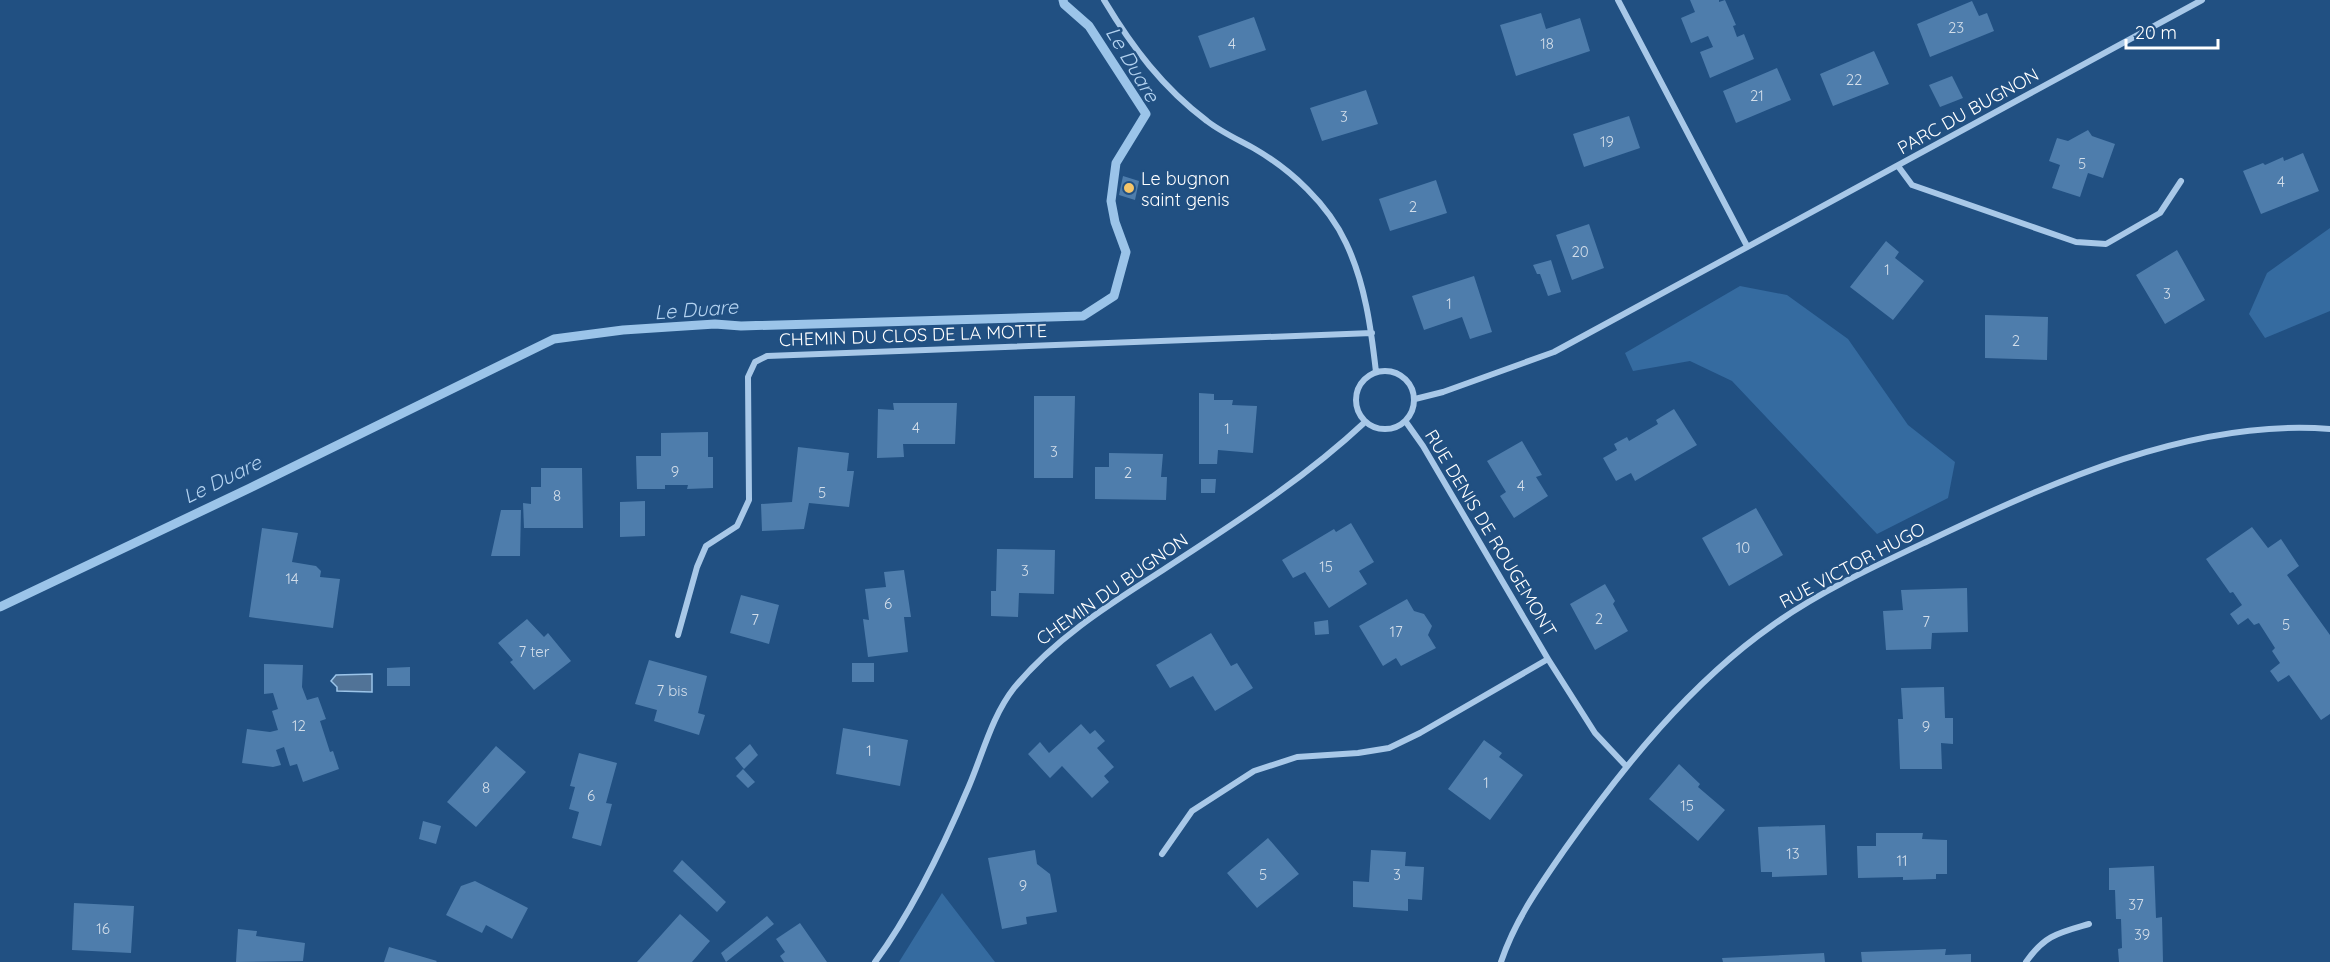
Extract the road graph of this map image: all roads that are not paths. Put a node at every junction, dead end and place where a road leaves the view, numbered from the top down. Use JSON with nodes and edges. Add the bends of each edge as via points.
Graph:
{"nodes":[{"id":1,"x":1104,"y":0,"type":"edge"},
{"id":2,"x":1618,"y":0,"type":"edge"},
{"id":3,"x":2202,"y":0,"type":"edge"},
{"id":4,"x":1898,"y":166,"type":"junction"},
{"id":5,"x":2181,"y":181,"type":"dead end"},
{"id":6,"x":1747,"y":246,"type":"junction"},
{"id":7,"x":1372,"y":333,"type":"junction"},
{"id":8,"x":1376,"y":372,"type":"junction"},
{"id":9,"x":1415,"y":399,"type":"junction"},
{"id":10,"x":1365,"y":422,"type":"junction"},
{"id":11,"x":1406,"y":422,"type":"junction"},
{"id":12,"x":2330,"y":429,"type":"edge"},
{"id":13,"x":678,"y":635,"type":"dead end"},
{"id":14,"x":1548,"y":659,"type":"junction"},
{"id":15,"x":1626,"y":766,"type":"junction"},
{"id":16,"x":1162,"y":854,"type":"dead end"},
{"id":17,"x":2089,"y":924,"type":"dead end"},
{"id":18,"x":874,"y":962,"type":"edge"},
{"id":19,"x":1501,"y":962,"type":"edge"},
{"id":20,"x":2026,"y":962,"type":"edge"}],
"edges":[{"from":1,"to":7,"type":"street","via":[[1139,55],[1171,92],[1209,123],[1289,172],[1323,207],[1346,242]]},
{"from":2,"to":6,"type":"street"},
{"from":3,"to":4,"type":"street","name":"PARC DU BUGNON"},
{"from":4,"to":5,"type":"street","via":[[1912,185],[2076,242],[2106,244],[2160,213]]},
{"from":4,"to":6,"type":"street","name":"PARC DU BUGNON"},
{"from":6,"to":9,"type":"street","name":"PARC DU BUGNON","via":[[1554,352]]},
{"from":7,"to":8,"type":"street"},
{"from":7,"to":13,"type":"street","name":"CHEMIN DU CLOS DE LA MOTTE","via":[[767,356],[754,362],[748,377],[750,500],[737,526],[706,546]]},
{"from":8,"to":9,"type":"street","via":[[1390,371],[1402,376]]},
{"from":8,"to":10,"type":"street","via":[[1363,380],[1356,394],[1357,409]]},
{"from":9,"to":11,"type":"street"},
{"from":10,"to":11,"type":"street","via":[[1378,430],[1393,429]]},
{"from":10,"to":18,"type":"street","name":"CHEMIN DU BUGNON","via":[[1281,491],[1095,615],[1033,666],[1012,690],[989,731],[953,823],[908,910]]},
{"from":11,"to":14,"type":"street","name":"RUE DENIS DE ROUGEMONT"},
{"from":12,"to":15,"type":"street","name":"RUE VICTOR HUGO","via":[[2247,431],[2118,461],[2027,496],[1878,565],[1806,603],[1742,649]]},
{"from":14,"to":15,"type":"street","name":"RUE DENIS DE ROUGEMONT","via":[[1595,733]]},
{"from":14,"to":16,"type":"street","name":"RUE DENIS DE ROUGEMONT","via":[[1389,748],[1297,757],[1254,771],[1192,811]]},
{"from":15,"to":19,"type":"street","name":"RUE VICTOR HUGO","via":[[1536,892],[1510,936]]},
{"from":17,"to":20,"type":"street","via":[[2038,944]]}]}
